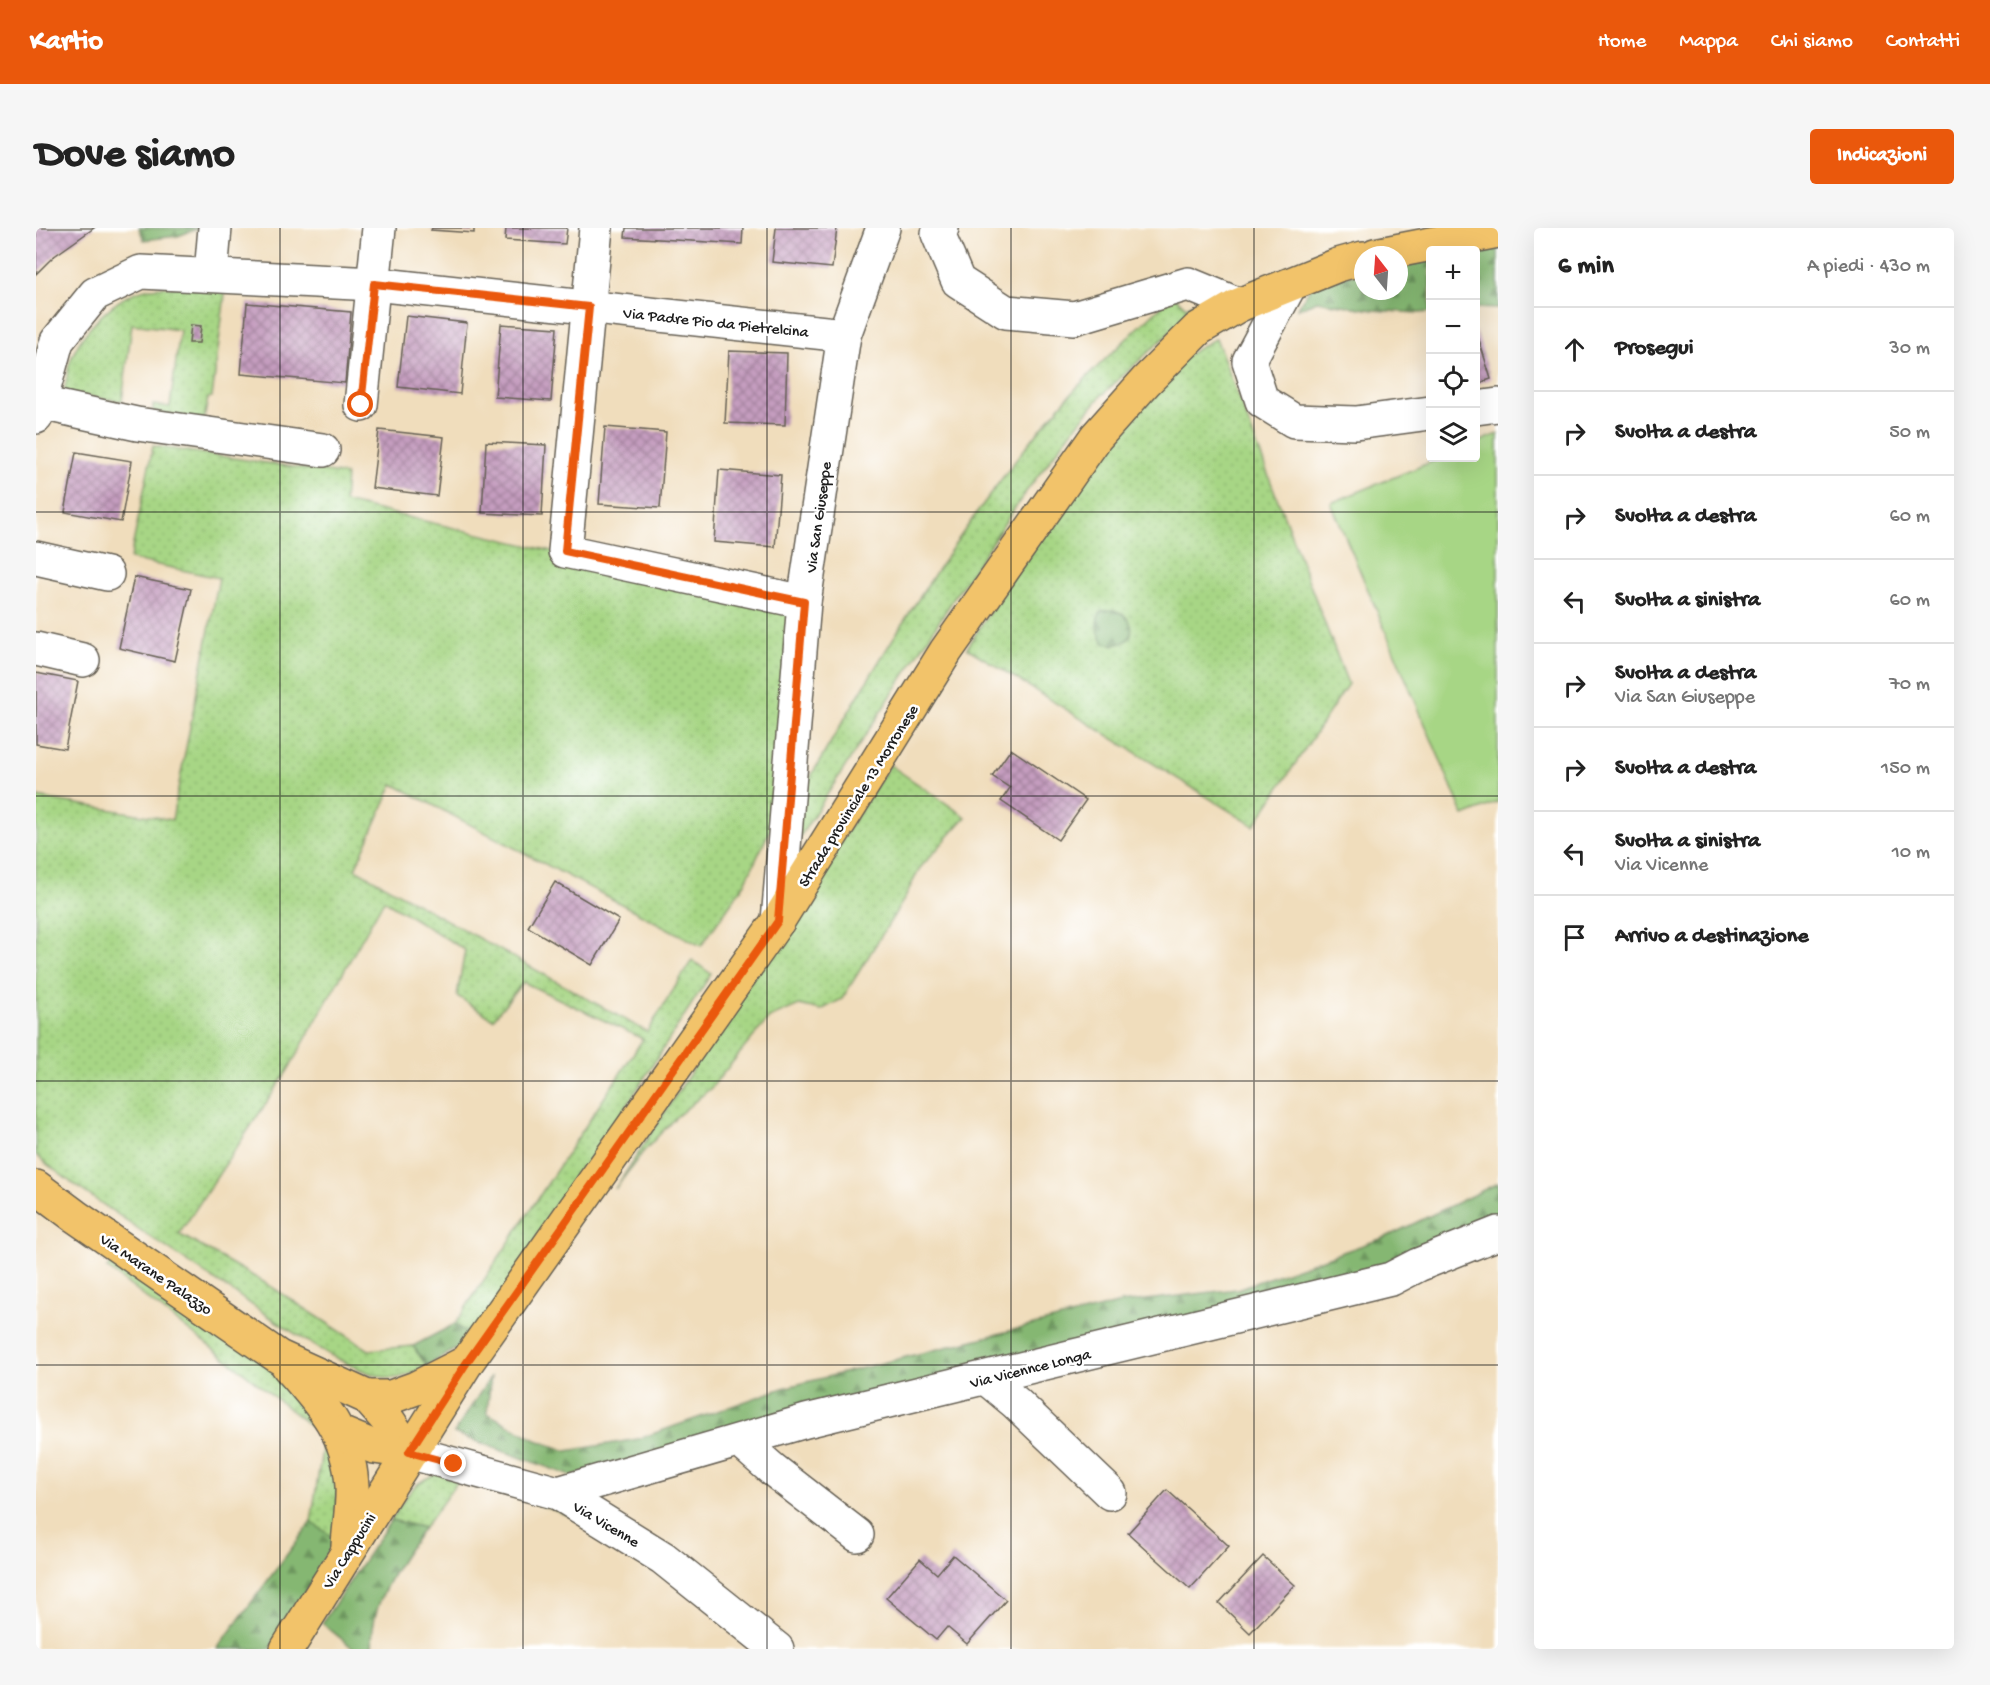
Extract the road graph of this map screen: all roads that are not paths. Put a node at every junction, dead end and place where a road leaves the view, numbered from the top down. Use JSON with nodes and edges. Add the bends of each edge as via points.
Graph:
{"nodes":[{"id":1,"x":215,"y":228,"type":"edge"},
{"id":2,"x":380,"y":228,"type":"edge"},
{"id":3,"x":596,"y":228,"type":"edge"},
{"id":4,"x":883,"y":228,"type":"edge"},
{"id":5,"x":942,"y":228,"type":"edge"},
{"id":6,"x":1498,"y":231,"type":"edge"},
{"id":7,"x":1408,"y":249,"type":"edge"},
{"id":8,"x":1354,"y":261,"type":"edge"},
{"id":9,"x":211,"y":274,"type":"junction"},
{"id":10,"x":374,"y":284,"type":"junction"},
{"id":11,"x":1290,"y":285,"type":"junction"},
{"id":12,"x":1239,"y":305,"type":"junction"},
{"id":13,"x":589,"y":307,"type":"junction"},
{"id":14,"x":844,"y":335,"type":"junction"},
{"id":15,"x":361,"y":405,"type":"dead end"},
{"id":16,"x":1498,"y":405,"type":"edge"},
{"id":17,"x":37,"y":407,"type":"edge"},
{"id":18,"x":1480,"y":407,"type":"edge"},
{"id":19,"x":1426,"y":414,"type":"edge"},
{"id":20,"x":323,"y":450,"type":"dead end"},
{"id":21,"x":36,"y":558,"type":"edge"},
{"id":22,"x":107,"y":574,"type":"dead end"},
{"id":23,"x":804,"y":602,"type":"junction"},
{"id":24,"x":36,"y":649,"type":"edge"},
{"id":25,"x":83,"y":660,"type":"dead end"},
{"id":26,"x":778,"y":921,"type":"junction"},
{"id":27,"x":36,"y":1186,"type":"edge"},
{"id":28,"x":1498,"y":1233,"type":"edge"},
{"id":29,"x":279,"y":1357,"type":"junction"},
{"id":30,"x":467,"y":1362,"type":"junction"},
{"id":31,"x":986,"y":1378,"type":"junction"},
{"id":32,"x":367,"y":1397,"type":"junction"},
{"id":33,"x":340,"y":1433,"type":"junction"},
{"id":34,"x":740,"y":1441,"type":"junction"},
{"id":35,"x":409,"y":1452,"type":"junction"},
{"id":36,"x":558,"y":1493,"type":"junction"},
{"id":37,"x":1110,"y":1493,"type":"dead end"},
{"id":38,"x":857,"y":1535,"type":"dead end"},
{"id":39,"x":348,"y":1551,"type":"junction"},
{"id":40,"x":287,"y":1649,"type":"edge"},
{"id":41,"x":777,"y":1649,"type":"edge"}],
"edges":[{"from":1,"to":9,"type":"street"},
{"from":2,"to":10,"type":"street"},
{"from":3,"to":13,"type":"street"},
{"from":4,"to":14,"type":"street","name":"Via San Giuseppe"},
{"from":5,"to":12,"type":"street","via":[[938,234],[958,281],[1006,312],[1074,318],[1188,284]]},
{"from":6,"to":7,"type":"main road"},
{"from":8,"to":11,"type":"main road","name":"Strada provinciale 13 Morronese"},
{"from":9,"to":10,"type":"street","name":"Via Padre Pio da Pietrelcina"},
{"from":9,"to":17,"type":"street","name":"Via Padre Pio da Pietrelcina","via":[[141,272],[95,294],[57,341]]},
{"from":10,"to":13,"type":"street","name":"Via Padre Pio da Pietrelcina"},
{"from":10,"to":15,"type":"street"},
{"from":11,"to":12,"type":"main road","name":"Strada provinciale 13 Morronese"},
{"from":11,"to":19,"type":"street","via":[[1249,362],[1262,401],[1294,421],[1356,423]]},
{"from":12,"to":26,"type":"main road","name":"Strada provinciale 13 Morronese","via":[[1198,329],[1096,437],[946,651]]},
{"from":13,"to":14,"type":"street","name":"Via Padre Pio da Pietrelcina"},
{"from":13,"to":23,"type":"street","via":[[565,551]]},
{"from":14,"to":23,"type":"street","name":"Via San Giuseppe"},
{"from":16,"to":18,"type":"street"},
{"from":17,"to":20,"type":"street"},
{"from":21,"to":22,"type":"street"},
{"from":23,"to":26,"type":"street","name":"Via San Giuseppe"},
{"from":24,"to":25,"type":"street"},
{"from":26,"to":30,"type":"main road","name":"Strada provinciale 13 Morronese"},
{"from":27,"to":29,"type":"main road","name":"Via Marane Palazzo"},
{"from":28,"to":31,"type":"street","name":"Via Vicennce Longa","via":[[1391,1279]]},
{"from":29,"to":32,"type":"main road","name":"Via Marane Palazzo"},
{"from":29,"to":33,"type":"main road","name":"Via Marane Palazzo","via":[[314,1395]]},
{"from":30,"to":32,"type":"main road","name":"Via Marane Palazzo","via":[[391,1397]]},
{"from":30,"to":35,"type":"main road","name":"Strada provinciale 13 Morronese"},
{"from":31,"to":34,"type":"street","name":"Via Vicennce Longa","via":[[806,1421]]},
{"from":31,"to":37,"type":"street"},
{"from":32,"to":35,"type":"main road","name":"Via Marane Palazzo"},
{"from":33,"to":35,"type":"main road","via":[[374,1447]]},
{"from":33,"to":39,"type":"main road","name":"Via Marane Palazzo","via":[[352,1487]]},
{"from":34,"to":36,"type":"street","name":"Via Vicennce Longa"},
{"from":34,"to":38,"type":"street"},
{"from":35,"to":36,"type":"street","name":"Via Vicenne"},
{"from":35,"to":39,"type":"main road","name":"Via Cappucini"},
{"from":36,"to":41,"type":"street","name":"Via Vicenne","via":[[663,1557]]},
{"from":39,"to":40,"type":"main road","name":"Via Cappucini"}]}
